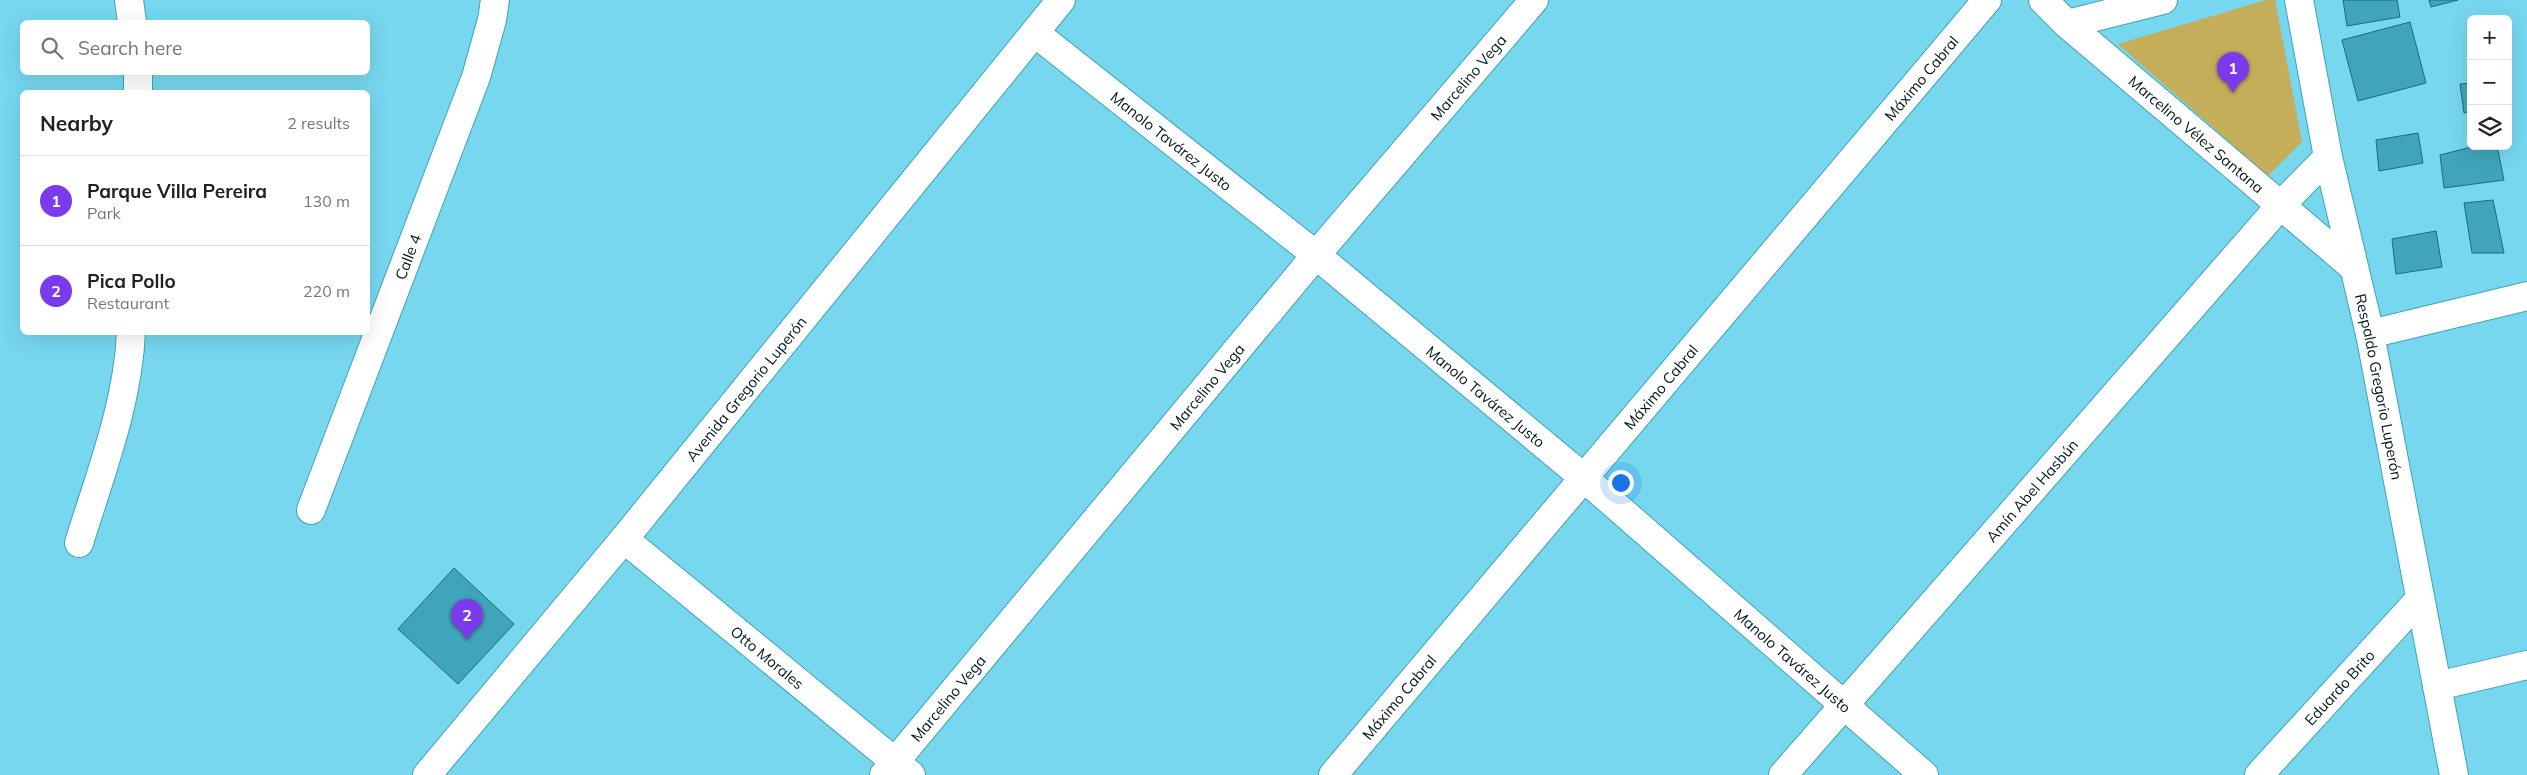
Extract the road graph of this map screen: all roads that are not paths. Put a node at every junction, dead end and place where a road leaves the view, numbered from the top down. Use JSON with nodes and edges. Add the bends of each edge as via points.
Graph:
{"nodes":[{"id":1,"x":129,"y":0,"type":"edge"},
{"id":2,"x":495,"y":0,"type":"edge"},
{"id":3,"x":1061,"y":0,"type":"edge"},
{"id":4,"x":1534,"y":0,"type":"edge"},
{"id":5,"x":1987,"y":0,"type":"edge"},
{"id":6,"x":2043,"y":0,"type":"edge"},
{"id":7,"x":2163,"y":0,"type":"edge"},
{"id":8,"x":2299,"y":0,"type":"edge"},
{"id":9,"x":132,"y":20,"type":"edge"},
{"id":10,"x":2067,"y":24,"type":"junction"},
{"id":11,"x":1034,"y":33,"type":"junction"},
{"id":12,"x":138,"y":75,"type":"edge"},
{"id":13,"x":138,"y":90,"type":"edge"},
{"id":14,"x":2328,"y":157,"type":"junction"},
{"id":15,"x":2280,"y":206,"type":"junction"},
{"id":16,"x":1316,"y":255,"type":"junction"},
{"id":17,"x":2352,"y":266,"type":"junction"},
{"id":18,"x":2527,"y":296,"type":"edge"},
{"id":19,"x":2370,"y":334,"type":"junction"},
{"id":20,"x":132,"y":335,"type":"edge"},
{"id":21,"x":1583,"y":477,"type":"junction"},
{"id":22,"x":311,"y":510,"type":"dead end"},
{"id":23,"x":624,"y":539,"type":"junction"},
{"id":24,"x":79,"y":543,"type":"dead end"},
{"id":25,"x":2419,"y":600,"type":"junction"},
{"id":26,"x":2527,"y":665,"type":"edge"},
{"id":27,"x":2437,"y":686,"type":"junction"},
{"id":28,"x":1842,"y":705,"type":"junction"},
{"id":29,"x":897,"y":770,"type":"edge"},
{"id":30,"x":427,"y":775,"type":"edge"},
{"id":31,"x":1333,"y":775,"type":"edge"},
{"id":32,"x":1783,"y":775,"type":"edge"},
{"id":33,"x":1924,"y":775,"type":"edge"},
{"id":34,"x":2259,"y":775,"type":"edge"},
{"id":35,"x":2454,"y":775,"type":"edge"}],
"edges":[{"from":1,"to":9,"type":"street"},
{"from":2,"to":22,"type":"street","name":"Calle 4","via":[[476,77]]},
{"from":3,"to":11,"type":"street","name":"Avenida Gregorio Luperón"},
{"from":4,"to":16,"type":"street","name":"Marcelino Vega"},
{"from":5,"to":21,"type":"street","name":"Máximo Cabral"},
{"from":6,"to":10,"type":"street","name":"Marcelino Vélez Santana"},
{"from":7,"to":10,"type":"street"},
{"from":8,"to":14,"type":"street","name":"Respaldo Gregorio Luperón"},
{"from":10,"to":15,"type":"street","name":"Marcelino Vélez Santana"},
{"from":11,"to":16,"type":"street","name":"Manolo Tavárez Justo"},
{"from":11,"to":23,"type":"street","name":"Avenida Gregorio Luperón"},
{"from":12,"to":13,"type":"street"},
{"from":14,"to":15,"type":"street","name":"Amín Abel Hasbún"},
{"from":14,"to":17,"type":"street","name":"Respaldo Gregorio Luperón"},
{"from":15,"to":17,"type":"street","name":"Marcelino Vélez Santana"},
{"from":15,"to":28,"type":"street","name":"Amín Abel Hasbún"},
{"from":16,"to":21,"type":"street","name":"Manolo Tavárez Justo"},
{"from":16,"to":29,"type":"street","name":"Marcelino Vega"},
{"from":17,"to":19,"type":"street","name":"Respaldo Gregorio Luperón"},
{"from":18,"to":19,"type":"street"},
{"from":19,"to":25,"type":"street","name":"Respaldo Gregorio Luperón"},
{"from":20,"to":24,"type":"street","via":[[113,434]]},
{"from":21,"to":28,"type":"street","name":"Manolo Tavárez Justo"},
{"from":21,"to":31,"type":"street","name":"Máximo Cabral"},
{"from":23,"to":29,"type":"street","name":"Otto Morales"},
{"from":23,"to":30,"type":"street","name":"Avenida Gregorio Luperón"},
{"from":25,"to":27,"type":"street","name":"Respaldo Gregorio Luperón"},
{"from":25,"to":34,"type":"street","name":"Eduardo Brito"},
{"from":26,"to":27,"type":"street"},
{"from":27,"to":35,"type":"street","name":"Respaldo Gregorio Luperón"},
{"from":28,"to":32,"type":"street","name":"Amín Abel Hasbún"},
{"from":28,"to":33,"type":"street","name":"Manolo Tavárez Justo"}]}
